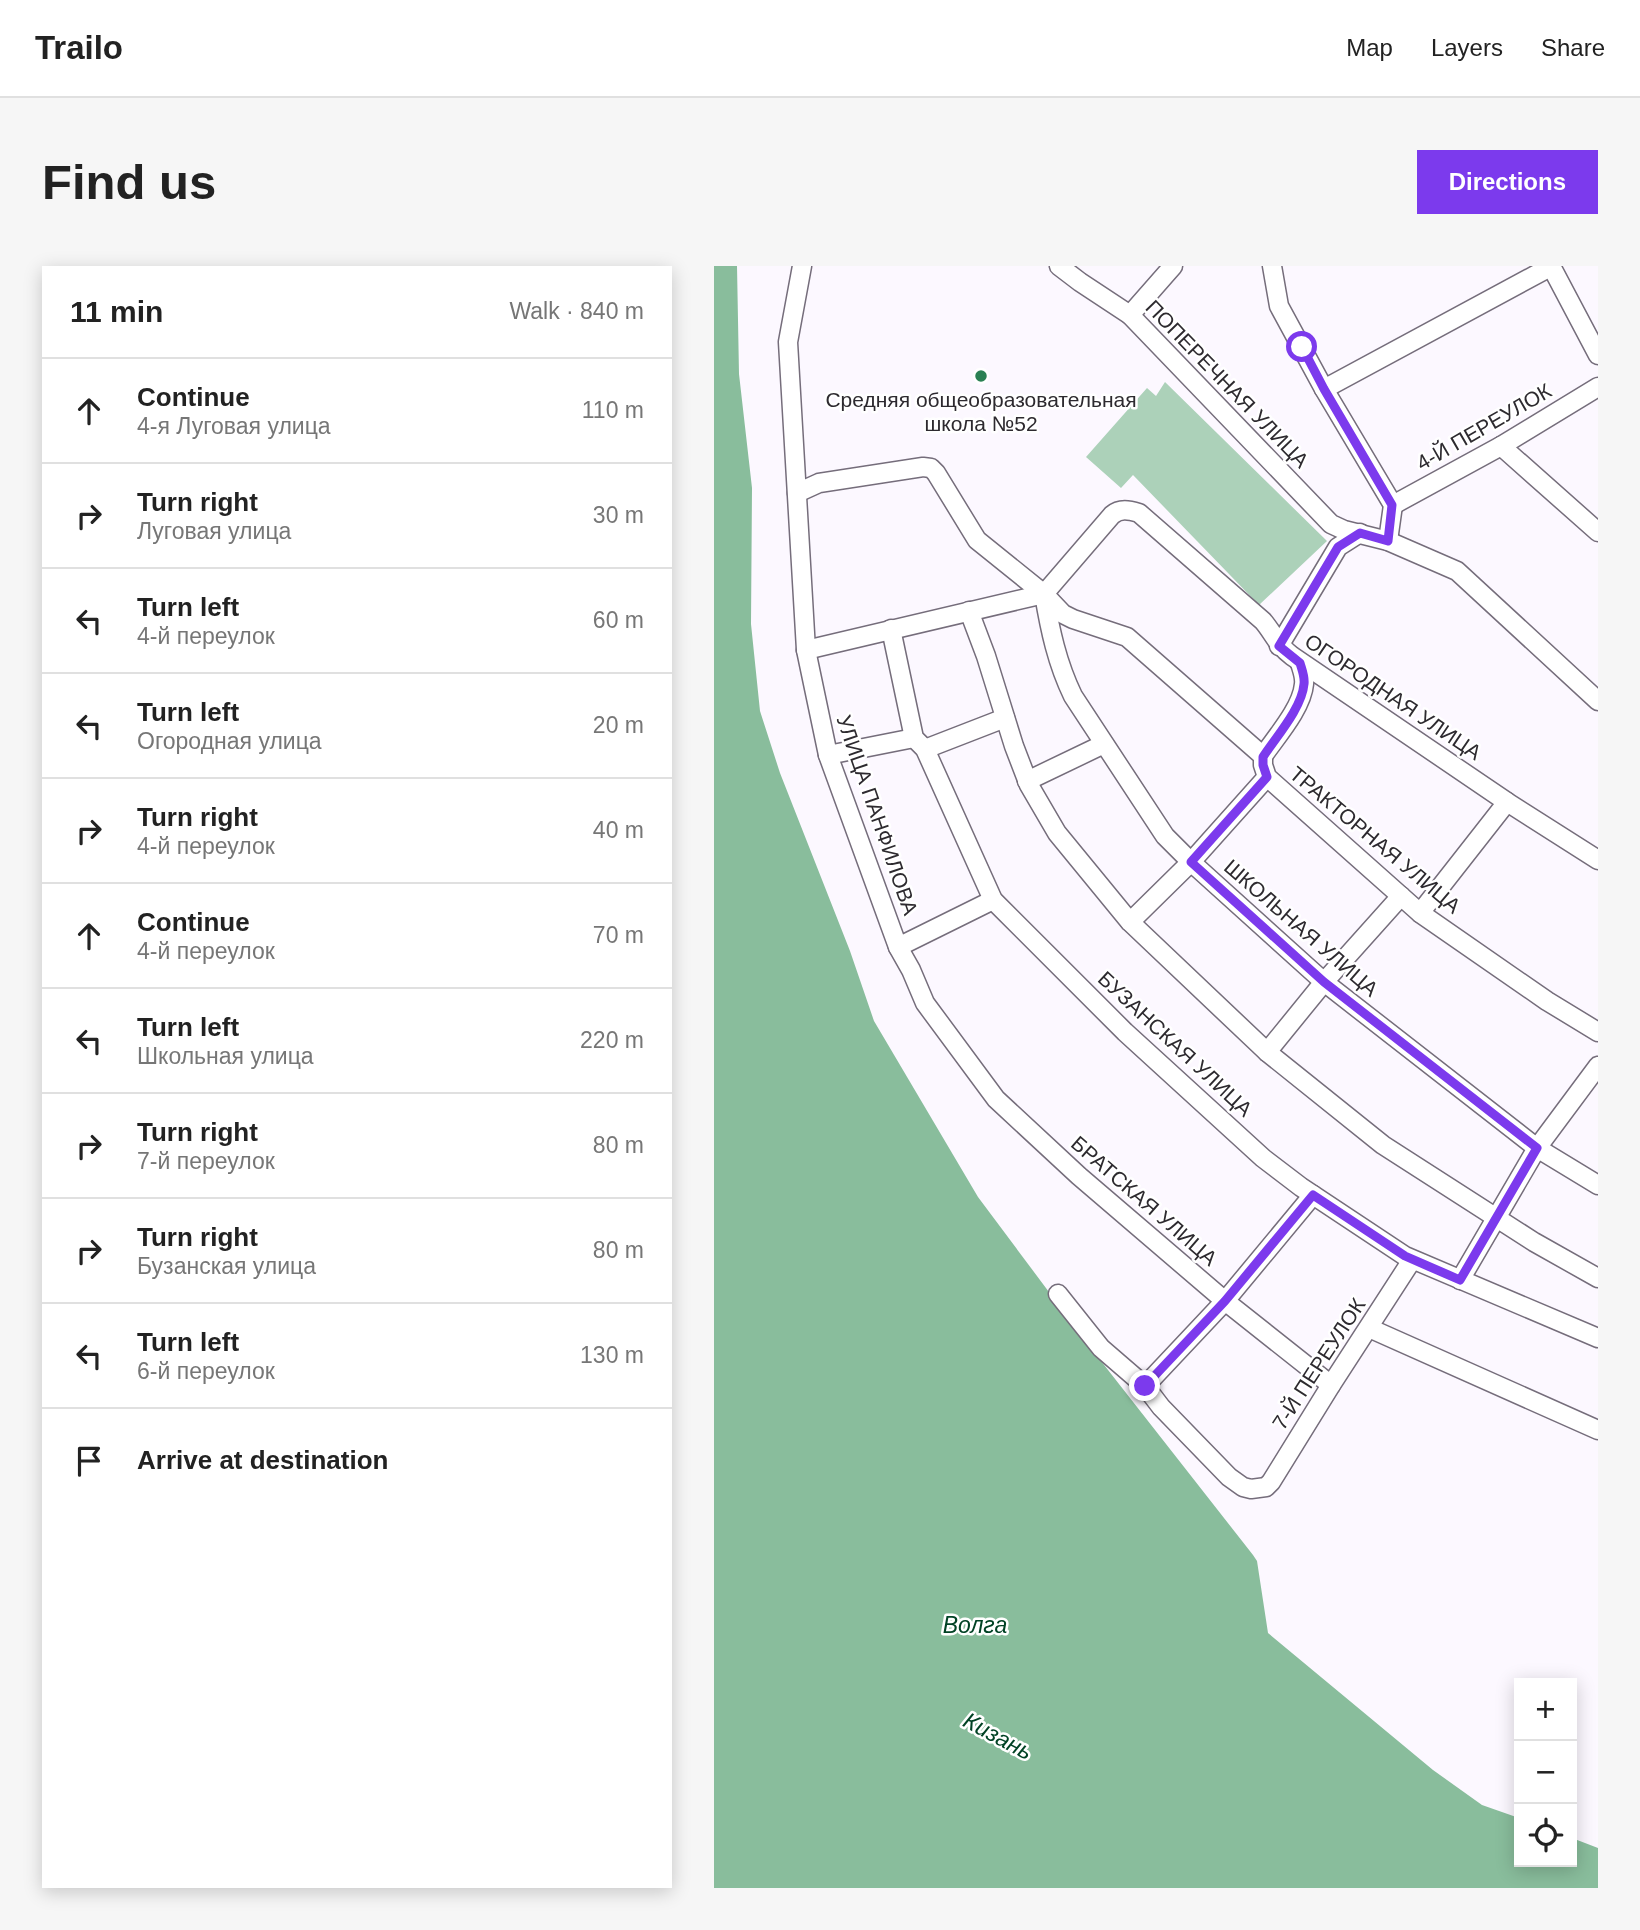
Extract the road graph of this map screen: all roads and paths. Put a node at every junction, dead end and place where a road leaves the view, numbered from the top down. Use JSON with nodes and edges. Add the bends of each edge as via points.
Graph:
{"nodes":[{"id":1,"x":802,"y":266,"type":"edge"},
{"id":2,"x":1059,"y":266,"type":"edge"},
{"id":3,"x":1174,"y":266,"type":"edge"},
{"id":4,"x":1272,"y":266,"type":"edge"},
{"id":5,"x":1551,"y":266,"type":"edge"},
{"id":6,"x":1130,"y":315,"type":"junction"},
{"id":7,"x":1598,"y":355,"type":"edge"},
{"id":8,"x":1598,"y":387,"type":"edge"},
{"id":9,"x":1324,"y":389,"type":"junction"},
{"id":10,"x":1501,"y":446,"type":"junction"},
{"id":11,"x":797,"y":493,"type":"junction"},
{"id":12,"x":1392,"y":505,"type":"junction"},
{"id":13,"x":1598,"y":532,"type":"edge"},
{"id":14,"x":1360,"y":533,"type":"junction"},
{"id":15,"x":1388,"y":541,"type":"junction"},
{"id":16,"x":1044,"y":594,"type":"junction"},
{"id":17,"x":969,"y":611,"type":"junction"},
{"id":18,"x":891,"y":629,"type":"junction"},
{"id":19,"x":1279,"y":646,"type":"junction"},
{"id":20,"x":806,"y":650,"type":"junction"},
{"id":21,"x":1300,"y":663,"type":"junction"},
{"id":22,"x":1598,"y":701,"type":"edge"},
{"id":23,"x":1005,"y":718,"type":"junction"},
{"id":24,"x":919,"y":743,"type":"junction"},
{"id":25,"x":1104,"y":744,"type":"junction"},
{"id":26,"x":828,"y":755,"type":"junction"},
{"id":27,"x":1263,"y":757,"type":"junction"},
{"id":28,"x":1267,"y":777,"type":"junction"},
{"id":29,"x":1027,"y":781,"type":"junction"},
{"id":30,"x":1507,"y":802,"type":"junction"},
{"id":31,"x":1598,"y":860,"type":"edge"},
{"id":32,"x":1191,"y":862,"type":"junction"},
{"id":33,"x":1401,"y":896,"type":"junction"},
{"id":34,"x":993,"y":900,"type":"junction"},
{"id":35,"x":1420,"y":913,"type":"junction"},
{"id":36,"x":1130,"y":922,"type":"junction"},
{"id":37,"x":898,"y":947,"type":"junction"},
{"id":38,"x":1324,"y":982,"type":"junction"},
{"id":39,"x":1598,"y":1032,"type":"edge"},
{"id":40,"x":1267,"y":1052,"type":"junction"},
{"id":41,"x":1598,"y":1066,"type":"edge"},
{"id":42,"x":996,"y":1099,"type":"joint"},
{"id":43,"x":1537,"y":1148,"type":"junction"},
{"id":44,"x":1598,"y":1185,"type":"edge"},
{"id":45,"x":1313,"y":1195,"type":"junction"},
{"id":46,"x":1496,"y":1219,"type":"junction"},
{"id":47,"x":1412,"y":1260,"type":"junction"},
{"id":48,"x":1598,"y":1278,"type":"edge"},
{"id":49,"x":1460,"y":1280,"type":"junction"},
{"id":50,"x":1058,"y":1294,"type":"dead end"},
{"id":51,"x":1225,"y":1301,"type":"junction"},
{"id":52,"x":1369,"y":1328,"type":"junction"},
{"id":53,"x":1598,"y":1338,"type":"edge"},
{"id":54,"x":1331,"y":1385,"type":"junction"},
{"id":55,"x":1145,"y":1386,"type":"junction"},
{"id":56,"x":1598,"y":1430,"type":"edge"}],
"edges":[{"from":1,"to":11,"type":"street","name":"УЛИЦА ПАНФИЛОВА","via":[[788,342]]},
{"from":2,"to":6,"type":"street","name":"ПОПЕРЕЧНАЯ УЛИЦА"},
{"from":3,"to":6,"type":"street"},
{"from":4,"to":9,"type":"street","via":[[1279,306]]},
{"from":5,"to":7,"type":"street"},
{"from":5,"to":9,"type":"street"},
{"from":6,"to":14,"type":"street","name":"ПОПЕРЕЧНАЯ УЛИЦА","via":[[1331,524]]},
{"from":8,"to":10,"type":"street","name":"4-Й ПЕРЕУЛОК"},
{"from":9,"to":12,"type":"street"},
{"from":10,"to":12,"type":"street","name":"4-Й ПЕРЕУЛОК"},
{"from":10,"to":13,"type":"street"},
{"from":11,"to":16,"type":"street","via":[[819,483],[931,468],[977,540]]},
{"from":11,"to":20,"type":"street","name":"УЛИЦА ПАНФИЛОВА"},
{"from":12,"to":15,"type":"street"},
{"from":14,"to":15,"type":"street","name":"ПОПЕРЕЧНАЯ УЛИЦА"},
{"from":14,"to":19,"type":"street","via":[[1338,547]]},
{"from":15,"to":22,"type":"street","name":"ПОПЕРЕЧНАЯ УЛИЦА","via":[[1457,571]]},
{"from":16,"to":17,"type":"street"},
{"from":16,"to":19,"type":"street","name":"ОГОРОДНАЯ УЛИЦА","via":[[1112,514],[1123,510],[1139,513],[1262,621]]},
{"from":16,"to":25,"type":"street","name":"ШКОЛЬНАЯ УЛИЦА","via":[[1064,677]]},
{"from":16,"to":27,"type":"street","via":[[1073,619],[1127,637]]},
{"from":17,"to":18,"type":"street"},
{"from":17,"to":23,"type":"street"},
{"from":18,"to":20,"type":"street"},
{"from":18,"to":24,"type":"street","name":"БУЗАНСКАЯ УЛИЦА"},
{"from":19,"to":21,"type":"street","name":"ОГОРОДНАЯ УЛИЦА"},
{"from":20,"to":26,"type":"street","name":"УЛИЦА ПАНФИЛОВА"},
{"from":21,"to":27,"type":"street","via":[[1304,689]]},
{"from":21,"to":30,"type":"street","name":"ОГОРОДНАЯ УЛИЦА"},
{"from":23,"to":24,"type":"street"},
{"from":23,"to":29,"type":"street"},
{"from":24,"to":26,"type":"street"},
{"from":24,"to":34,"type":"street","name":"БУЗАНСКАЯ УЛИЦА"},
{"from":25,"to":29,"type":"street"},
{"from":25,"to":32,"type":"street","name":"ШКОЛЬНАЯ УЛИЦА","via":[[1165,836]]},
{"from":26,"to":37,"type":"street","name":"УЛИЦА ПАНФИЛОВА"},
{"from":27,"to":28,"type":"street","name":"ТРАКТОРНАЯ УЛИЦА"},
{"from":28,"to":32,"type":"street"},
{"from":28,"to":33,"type":"street","name":"ТРАКТОРНАЯ УЛИЦА"},
{"from":29,"to":36,"type":"street","via":[[1057,833]]},
{"from":30,"to":31,"type":"street","name":"ОГОРОДНАЯ УЛИЦА"},
{"from":30,"to":35,"type":"street"},
{"from":32,"to":36,"type":"street"},
{"from":32,"to":38,"type":"street","name":"ШКОЛЬНАЯ УЛИЦА"},
{"from":33,"to":35,"type":"street","name":"ТРАКТОРНАЯ УЛИЦА"},
{"from":33,"to":38,"type":"street"},
{"from":34,"to":37,"type":"street"},
{"from":34,"to":45,"type":"street","name":"БУЗАНСКАЯ УЛИЦА","via":[[1135,1041],[1263,1158]]},
{"from":35,"to":39,"type":"street","name":"ТРАКТОРНАЯ УЛИЦА"},
{"from":36,"to":40,"type":"street"},
{"from":37,"to":42,"type":"street","name":"УЛИЦА ПАНФИЛОВА","via":[[925,1003]]},
{"from":38,"to":40,"type":"street"},
{"from":38,"to":43,"type":"street","name":"ШКОЛЬНАЯ УЛИЦА"},
{"from":40,"to":46,"type":"street","via":[[1383,1145]]},
{"from":41,"to":43,"type":"street"},
{"from":42,"to":51,"type":"street","name":"БРАТСКАЯ УЛИЦА"},
{"from":43,"to":44,"type":"street","name":"ШКОЛЬНАЯ УЛИЦА"},
{"from":43,"to":46,"type":"street"},
{"from":45,"to":47,"type":"street","name":"БУЗАНСКАЯ УЛИЦА"},
{"from":45,"to":51,"type":"street"},
{"from":46,"to":48,"type":"street"},
{"from":46,"to":49,"type":"street"},
{"from":47,"to":49,"type":"street","name":"БУЗАНСКАЯ УЛИЦА"},
{"from":47,"to":52,"type":"street","name":"7-Й ПЕРЕУЛОК"},
{"from":49,"to":53,"type":"street","name":"БУЗАНСКАЯ УЛИЦА"},
{"from":50,"to":55,"type":"street","via":[[1101,1348]]},
{"from":51,"to":54,"type":"street","name":"БРАТСКАЯ УЛИЦА"},
{"from":51,"to":55,"type":"street"},
{"from":52,"to":54,"type":"street","name":"7-Й ПЕРЕУЛОК"},
{"from":52,"to":56,"type":"street"},
{"from":54,"to":55,"type":"street","name":"7-Й ПЕРЕУЛОК","via":[[1271,1482],[1260,1488],[1243,1486],[1228,1477]]}]}
